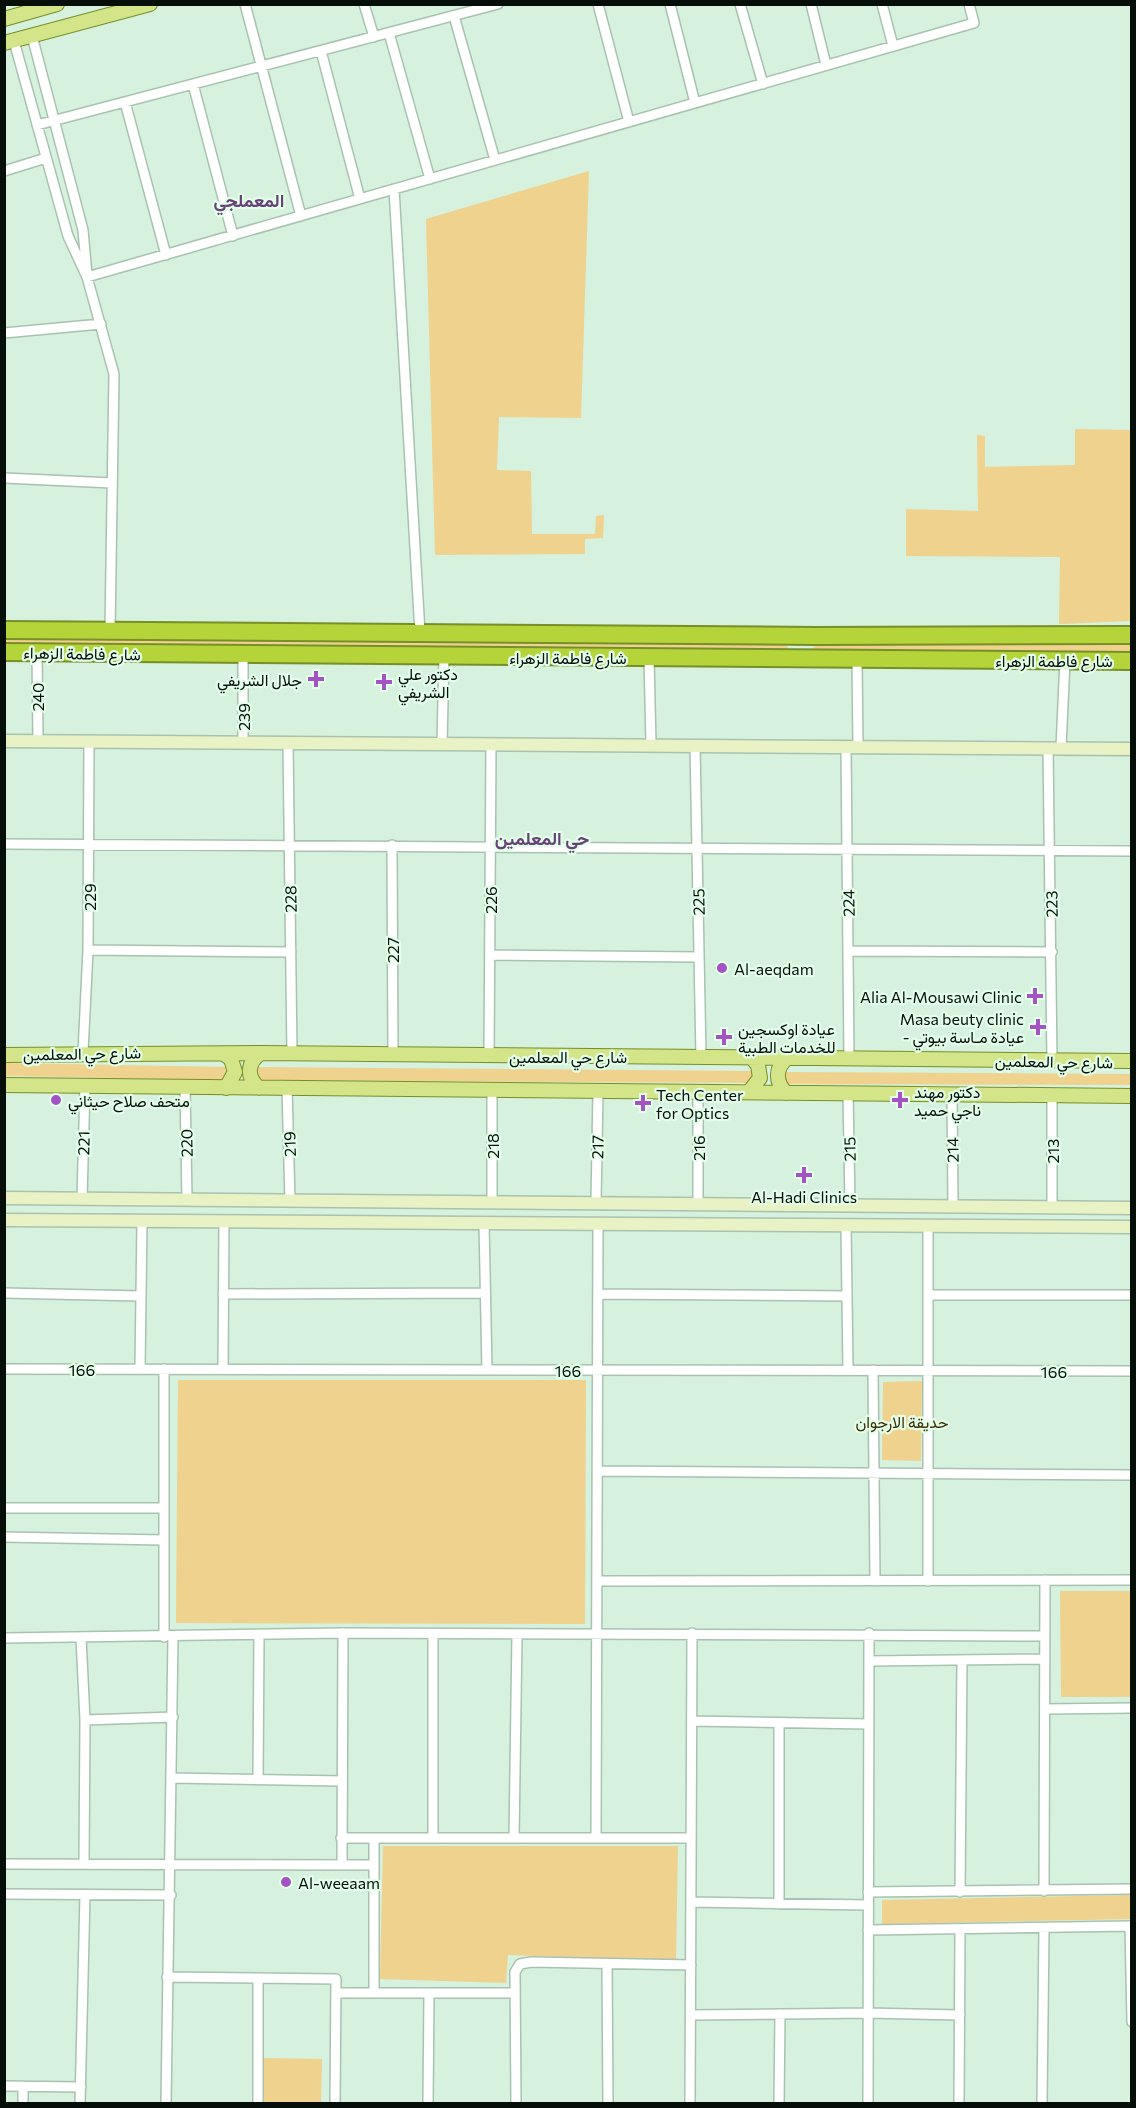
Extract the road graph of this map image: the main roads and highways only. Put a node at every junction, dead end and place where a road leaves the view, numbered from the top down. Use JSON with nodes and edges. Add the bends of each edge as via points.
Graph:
{"nodes":[{"id":1,"x":150,"y":4,"type":"edge"},
{"id":2,"x":47,"y":6,"type":"edge"},
{"id":3,"x":4,"y":19,"type":"edge"},
{"id":4,"x":9,"y":42,"type":"edge"},
{"id":5,"x":4,"y":630,"type":"edge"},
{"id":6,"x":1131,"y":635,"type":"edge"},
{"id":7,"x":786,"y":636,"type":"junction"},
{"id":8,"x":816,"y":636,"type":"junction"},
{"id":9,"x":4,"y":652,"type":"edge"},
{"id":10,"x":783,"y":659,"type":"junction"},
{"id":11,"x":815,"y":659,"type":"junction"},
{"id":12,"x":1131,"y":661,"type":"edge"},
{"id":13,"x":261,"y":1053,"type":"junction"},
{"id":14,"x":4,"y":1054,"type":"edge"},
{"id":15,"x":224,"y":1054,"type":"junction"},
{"id":16,"x":752,"y":1058,"type":"junction"},
{"id":17,"x":787,"y":1058,"type":"junction"},
{"id":18,"x":1131,"y":1061,"type":"edge"},
{"id":19,"x":4,"y":1085,"type":"edge"},
{"id":20,"x":226,"y":1088,"type":"junction"},
{"id":21,"x":259,"y":1088,"type":"junction"},
{"id":22,"x":749,"y":1092,"type":"junction"},
{"id":23,"x":786,"y":1093,"type":"junction"},
{"id":24,"x":1131,"y":1096,"type":"edge"}],
"edges":[{"from":1,"to":4,"type":"main road"},
{"from":2,"to":3,"type":"main road"},
{"from":5,"to":7,"type":"highway","name":"شارع فاطمة الزهراء"},
{"from":6,"to":8,"type":"highway","name":"شارع فاطمة الزهراء"},
{"from":7,"to":8,"type":"highway","name":"شارع فاطمة الزهراء"},
{"from":7,"to":10,"type":"highway","via":[[790,648]]},
{"from":8,"to":11,"type":"highway","via":[[811,648]]},
{"from":9,"to":10,"type":"highway","name":"شارع فاطمة الزهراء"},
{"from":10,"to":11,"type":"highway","name":"شارع فاطمة الزهراء"},
{"from":11,"to":12,"type":"highway","name":"شارع فاطمة الزهراء"},
{"from":13,"to":15,"type":"main road","name":"شارع حي المعلمين"},
{"from":13,"to":16,"type":"main road","name":"شارع حي المعلمين"},
{"from":13,"to":21,"type":"main road","via":[[254,1058],[250,1070]]},
{"from":14,"to":15,"type":"main road","name":"شارع حي المعلمين"},
{"from":15,"to":20,"type":"main road","via":[[235,1072]]},
{"from":16,"to":17,"type":"main road","name":"شارع حي المعلمين"},
{"from":16,"to":22,"type":"main road","via":[[760,1069],[760,1078]]},
{"from":17,"to":18,"type":"main road","name":"شارع حي المعلمين"},
{"from":17,"to":23,"type":"main road","via":[[777,1075]]},
{"from":19,"to":20,"type":"main road","name":"شارع حي المعلمين"},
{"from":20,"to":21,"type":"main road","name":"شارع حي المعلمين"},
{"from":21,"to":22,"type":"main road","name":"شارع حي المعلمين"},
{"from":22,"to":23,"type":"main road","name":"شارع حي المعلمين"},
{"from":23,"to":24,"type":"main road","name":"شارع حي المعلمين"}]}
